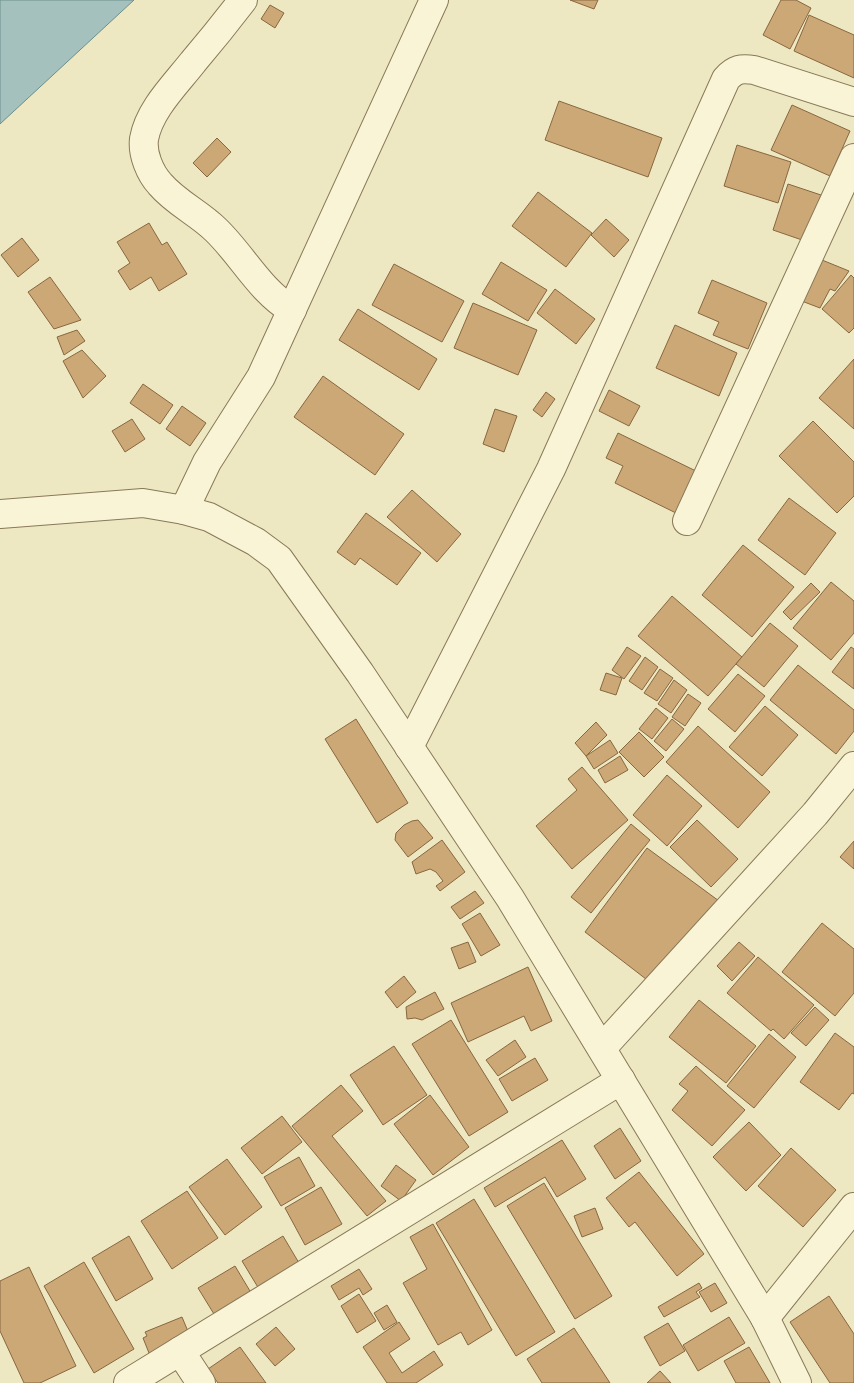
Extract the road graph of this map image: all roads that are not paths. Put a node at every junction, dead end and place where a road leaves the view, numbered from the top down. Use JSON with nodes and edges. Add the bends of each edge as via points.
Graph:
{"nodes":[{"id":1,"x":244,"y":0,"type":"edge"},
{"id":2,"x":434,"y":0,"type":"edge"},
{"id":3,"x":854,"y":102,"type":"edge"},
{"id":4,"x":854,"y":158,"type":"edge"},
{"id":5,"x":292,"y":310,"type":"junction"},
{"id":6,"x":184,"y":510,"type":"junction"},
{"id":7,"x":0,"y":514,"type":"edge"},
{"id":8,"x":687,"y":521,"type":"dead end"},
{"id":9,"x":410,"y":747,"type":"junction"},
{"id":10,"x":854,"y":766,"type":"edge"},
{"id":11,"x":602,"y":1048,"type":"junction"},
{"id":12,"x":621,"y":1080,"type":"junction"},
{"id":13,"x":854,"y":1207,"type":"edge"},
{"id":14,"x":765,"y":1318,"type":"junction"},
{"id":15,"x":180,"y":1351,"type":"junction"},
{"id":16,"x":128,"y":1383,"type":"edge"},
{"id":17,"x":201,"y":1383,"type":"edge"},
{"id":18,"x":797,"y":1383,"type":"edge"}],
"edges":[{"from":1,"to":5,"type":"street","via":[[148,123],[145,155],[160,184],[226,239],[270,293]]},
{"from":2,"to":5,"type":"street"},
{"from":3,"to":9,"type":"street","via":[[754,70],[742,68],[733,71],[726,79],[551,469]]},
{"from":4,"to":8,"type":"street"},
{"from":5,"to":6,"type":"street","via":[[261,377],[207,462]]},
{"from":6,"to":7,"type":"street","via":[[143,503]]},
{"from":6,"to":9,"type":"street","via":[[209,517],[256,542],[279,559]]},
{"from":9,"to":11,"type":"street","via":[[510,898]]},
{"from":10,"to":11,"type":"street","via":[[815,814]]},
{"from":11,"to":12,"type":"street"},
{"from":12,"to":14,"type":"street"},
{"from":12,"to":15,"type":"street"},
{"from":13,"to":14,"type":"street"},
{"from":14,"to":18,"type":"street"},
{"from":15,"to":16,"type":"street"},
{"from":15,"to":17,"type":"street"}]}
